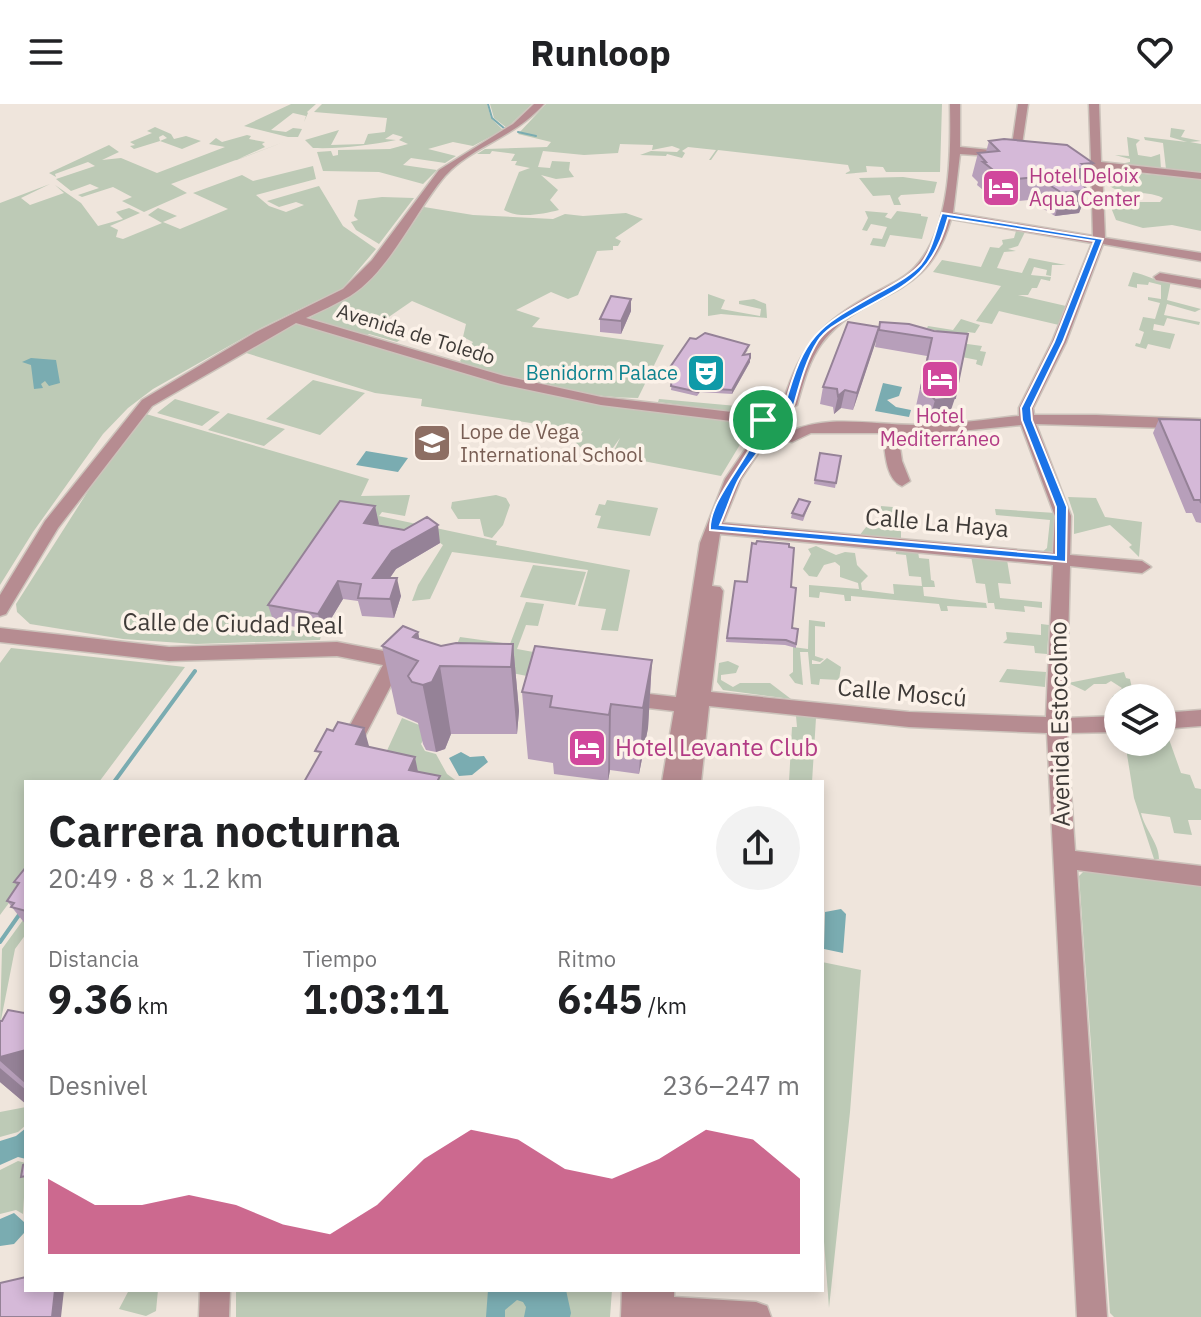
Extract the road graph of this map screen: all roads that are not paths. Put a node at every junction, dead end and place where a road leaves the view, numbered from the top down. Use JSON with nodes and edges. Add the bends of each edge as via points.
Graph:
{"nodes":[{"id":1,"x":539,"y":104,"type":"edge"},
{"id":2,"x":955,"y":104,"type":"edge"},
{"id":3,"x":1023,"y":104,"type":"edge"},
{"id":4,"x":1094,"y":104,"type":"edge"},
{"id":5,"x":954,"y":150,"type":"junction"},
{"id":6,"x":1066,"y":161,"type":"edge"},
{"id":7,"x":1095,"y":164,"type":"junction"},
{"id":8,"x":1201,"y":176,"type":"edge"},
{"id":9,"x":945,"y":215,"type":"junction"},
{"id":10,"x":1099,"y":239,"type":"junction"},
{"id":11,"x":1201,"y":257,"type":"edge"},
{"id":12,"x":1160,"y":277,"type":"dead end"},
{"id":13,"x":1201,"y":284,"type":"edge"},
{"id":14,"x":296,"y":319,"type":"junction"},
{"id":15,"x":787,"y":418,"type":"junction"},
{"id":16,"x":1027,"y":420,"type":"junction"},
{"id":17,"x":1201,"y":424,"type":"edge"},
{"id":18,"x":890,"y":431,"type":"junction"},
{"id":19,"x":792,"y":437,"type":"junction"},
{"id":20,"x":902,"y":481,"type":"dead end"},
{"id":21,"x":720,"y":528,"type":"junction"},
{"id":22,"x":1062,"y":559,"type":"junction"},
{"id":23,"x":1142,"y":567,"type":"dead end"},
{"id":24,"x":0,"y":610,"type":"edge"},
{"id":25,"x":0,"y":635,"type":"edge"},
{"id":26,"x":395,"y":660,"type":"junction"},
{"id":27,"x":427,"y":667,"type":"edge"},
{"id":28,"x":598,"y":694,"type":"edge"},
{"id":29,"x":695,"y":706,"type":"junction"},
{"id":30,"x":1201,"y":718,"type":"edge"},
{"id":31,"x":1176,"y":720,"type":"edge"},
{"id":32,"x":1104,"y":725,"type":"edge"},
{"id":33,"x":1056,"y":727,"type":"junction"},
{"id":34,"x":331,"y":780,"type":"edge"},
{"id":35,"x":674,"y":780,"type":"edge"},
{"id":36,"x":690,"y":780,"type":"edge"},
{"id":37,"x":1063,"y":859,"type":"junction"},
{"id":38,"x":1201,"y":876,"type":"edge"},
{"id":39,"x":215,"y":1292,"type":"edge"},
{"id":40,"x":639,"y":1292,"type":"edge"},
{"id":41,"x":653,"y":1309,"type":"edge"},
{"id":42,"x":214,"y":1317,"type":"edge"},
{"id":43,"x":756,"y":1317,"type":"edge"},
{"id":44,"x":1092,"y":1317,"type":"edge"}],
"edges":[{"from":1,"to":14,"type":"street","via":[[517,126],[443,172],[348,292]]},
{"from":2,"to":5,"type":"street"},
{"from":3,"to":5,"type":"street","via":[[1019,156]]},
{"from":4,"to":7,"type":"street"},
{"from":5,"to":9,"type":"street"},
{"from":6,"to":7,"type":"street"},
{"from":7,"to":8,"type":"street"},
{"from":7,"to":10,"type":"street"},
{"from":9,"to":10,"type":"street"},
{"from":9,"to":15,"type":"street","via":[[936,247],[918,272],[828,325],[815,339]]},
{"from":10,"to":11,"type":"street"},
{"from":10,"to":16,"type":"street","via":[[1059,342],[1026,408]]},
{"from":12,"to":13,"type":"street"},
{"from":14,"to":15,"type":"street","name":"Avenida de Toledo","via":[[501,380],[601,401]]},
{"from":14,"to":24,"type":"street","via":[[147,403],[51,525]]},
{"from":15,"to":18,"type":"street"},
{"from":15,"to":19,"type":"street"},
{"from":15,"to":19,"type":"street","via":[[776,435]]},
{"from":15,"to":21,"type":"street","via":[[733,479]]},
{"from":16,"to":17,"type":"street"},
{"from":16,"to":18,"type":"street"},
{"from":16,"to":22,"type":"street","name":"Avenida Estocolmo","via":[[1061,507]]},
{"from":18,"to":20,"type":"street"},
{"from":19,"to":21,"type":"street","via":[[767,452],[751,472]]},
{"from":21,"to":22,"type":"street","name":"Calle La Haya"},
{"from":21,"to":29,"type":"street"},
{"from":22,"to":23,"type":"street","name":"Calle La Haya"},
{"from":22,"to":33,"type":"street","name":"Avenida Estocolmo"},
{"from":25,"to":26,"type":"street","name":"Calle de Ciudad Real","via":[[148,653],[326,649]]},
{"from":26,"to":27,"type":"street","name":"Calle de Ciudad Real"},
{"from":26,"to":34,"type":"street"},
{"from":28,"to":29,"type":"street"},
{"from":29,"to":33,"type":"street","name":"Calle Moscú"},
{"from":29,"to":35,"type":"street"},
{"from":29,"to":36,"type":"street"},
{"from":30,"to":31,"type":"street"},
{"from":32,"to":33,"type":"street","name":"Calle Moscú"},
{"from":33,"to":37,"type":"street","name":"Avenida Estocolmo"},
{"from":37,"to":38,"type":"street"},
{"from":37,"to":44,"type":"street","name":"Avenida Estocolmo"},
{"from":39,"to":42,"type":"street"},
{"from":40,"to":41,"type":"street"},
{"from":41,"to":43,"type":"street"}]}
